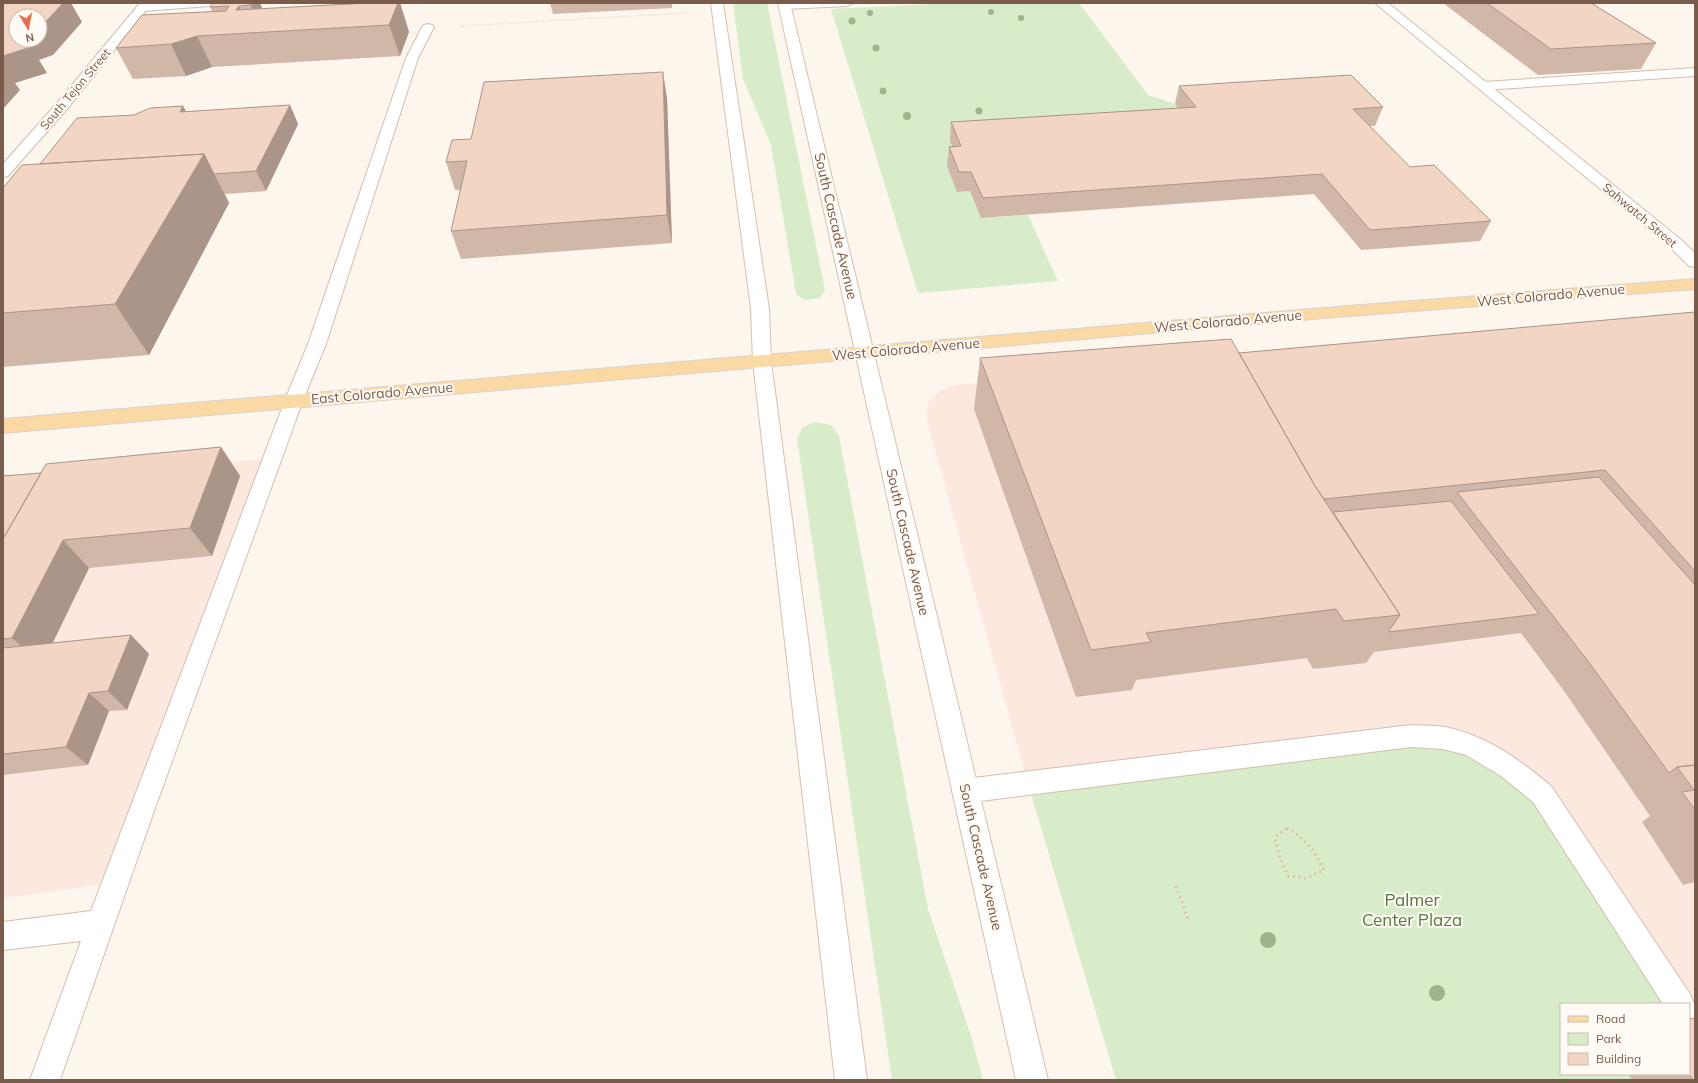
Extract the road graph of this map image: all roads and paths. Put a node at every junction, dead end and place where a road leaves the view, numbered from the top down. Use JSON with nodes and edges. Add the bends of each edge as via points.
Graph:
{"nodes":[{"id":1,"x":210,"y":3,"type":"edge"},
{"id":2,"x":717,"y":3,"type":"edge"},
{"id":3,"x":848,"y":3,"type":"edge"},
{"id":4,"x":1380,"y":3,"type":"edge"},
{"id":5,"x":144,"y":5,"type":"edge"},
{"id":6,"x":785,"y":5,"type":"edge"},
{"id":7,"x":686,"y":13,"type":"dead end"},
{"id":8,"x":428,"y":27,"type":"joint"},
{"id":9,"x":1695,"y":72,"type":"edge"},
{"id":10,"x":1483,"y":86,"type":"junction"},
{"id":11,"x":3,"y":172,"type":"edge"},
{"id":12,"x":1695,"y":262,"type":"edge"},
{"id":13,"x":1695,"y":284,"type":"edge"},
{"id":14,"x":865,"y":352,"type":"junction"},
{"id":15,"x":762,"y":362,"type":"junction"},
{"id":16,"x":294,"y":400,"type":"junction"},
{"id":17,"x":3,"y":426,"type":"edge"},
{"id":18,"x":965,"y":791,"type":"junction"},
{"id":19,"x":1306,"y":878,"type":"joint"},
{"id":20,"x":1176,"y":886,"type":"dead end"},
{"id":21,"x":1188,"y":919,"type":"dead end"},
{"id":22,"x":101,"y":924,"type":"junction"},
{"id":23,"x":3,"y":936,"type":"edge"},
{"id":24,"x":1679,"y":1003,"type":"edge"},
{"id":25,"x":45,"y":1080,"type":"edge"},
{"id":26,"x":850,"y":1080,"type":"edge"},
{"id":27,"x":1032,"y":1080,"type":"edge"}],
"edges":[{"from":1,"to":5,"type":"lane"},
{"from":2,"to":15,"type":"main road","via":[[760,309]]},
{"from":3,"to":6,"type":"lane"},
{"from":4,"to":10,"type":"main road","name":"Sahwatch Street"},
{"from":5,"to":11,"type":"main road","name":"South Tejon Street","via":[[62,106]]},
{"from":6,"to":14,"type":"main road","name":"South Cascade Avenue"},
{"from":7,"to":8,"type":"path"},
{"from":8,"to":16,"type":"lane","via":[[412,58],[317,344]]},
{"from":9,"to":10,"type":"lane"},
{"from":10,"to":12,"type":"main road","name":"Sahwatch Street","via":[[1673,241]]},
{"from":13,"to":14,"type":"main road","name":"West Colorado Avenue"},
{"from":14,"to":15,"type":"main road","name":"West Colorado Avenue"},
{"from":14,"to":18,"type":"main road","name":"South Cascade Avenue"},
{"from":15,"to":16,"type":"main road","name":"East Colorado Avenue"},
{"from":15,"to":26,"type":"main road"},
{"from":16,"to":17,"type":"main road","name":"East Colorado Avenue"},
{"from":16,"to":22,"type":"lane","via":[[140,811]]},
{"from":18,"to":24,"type":"lane","via":[[1411,736],[1448,739],[1479,748],[1514,770],[1542,794]]},
{"from":18,"to":27,"type":"main road","name":"South Cascade Avenue"},
{"from":19,"to":19,"type":"path","via":[[1324,870],[1318,855],[1302,836],[1287,828],[1276,837],[1279,856],[1288,876]]},
{"from":20,"to":21,"type":"path"},
{"from":22,"to":23,"type":"lane"},
{"from":22,"to":25,"type":"lane"}]}
